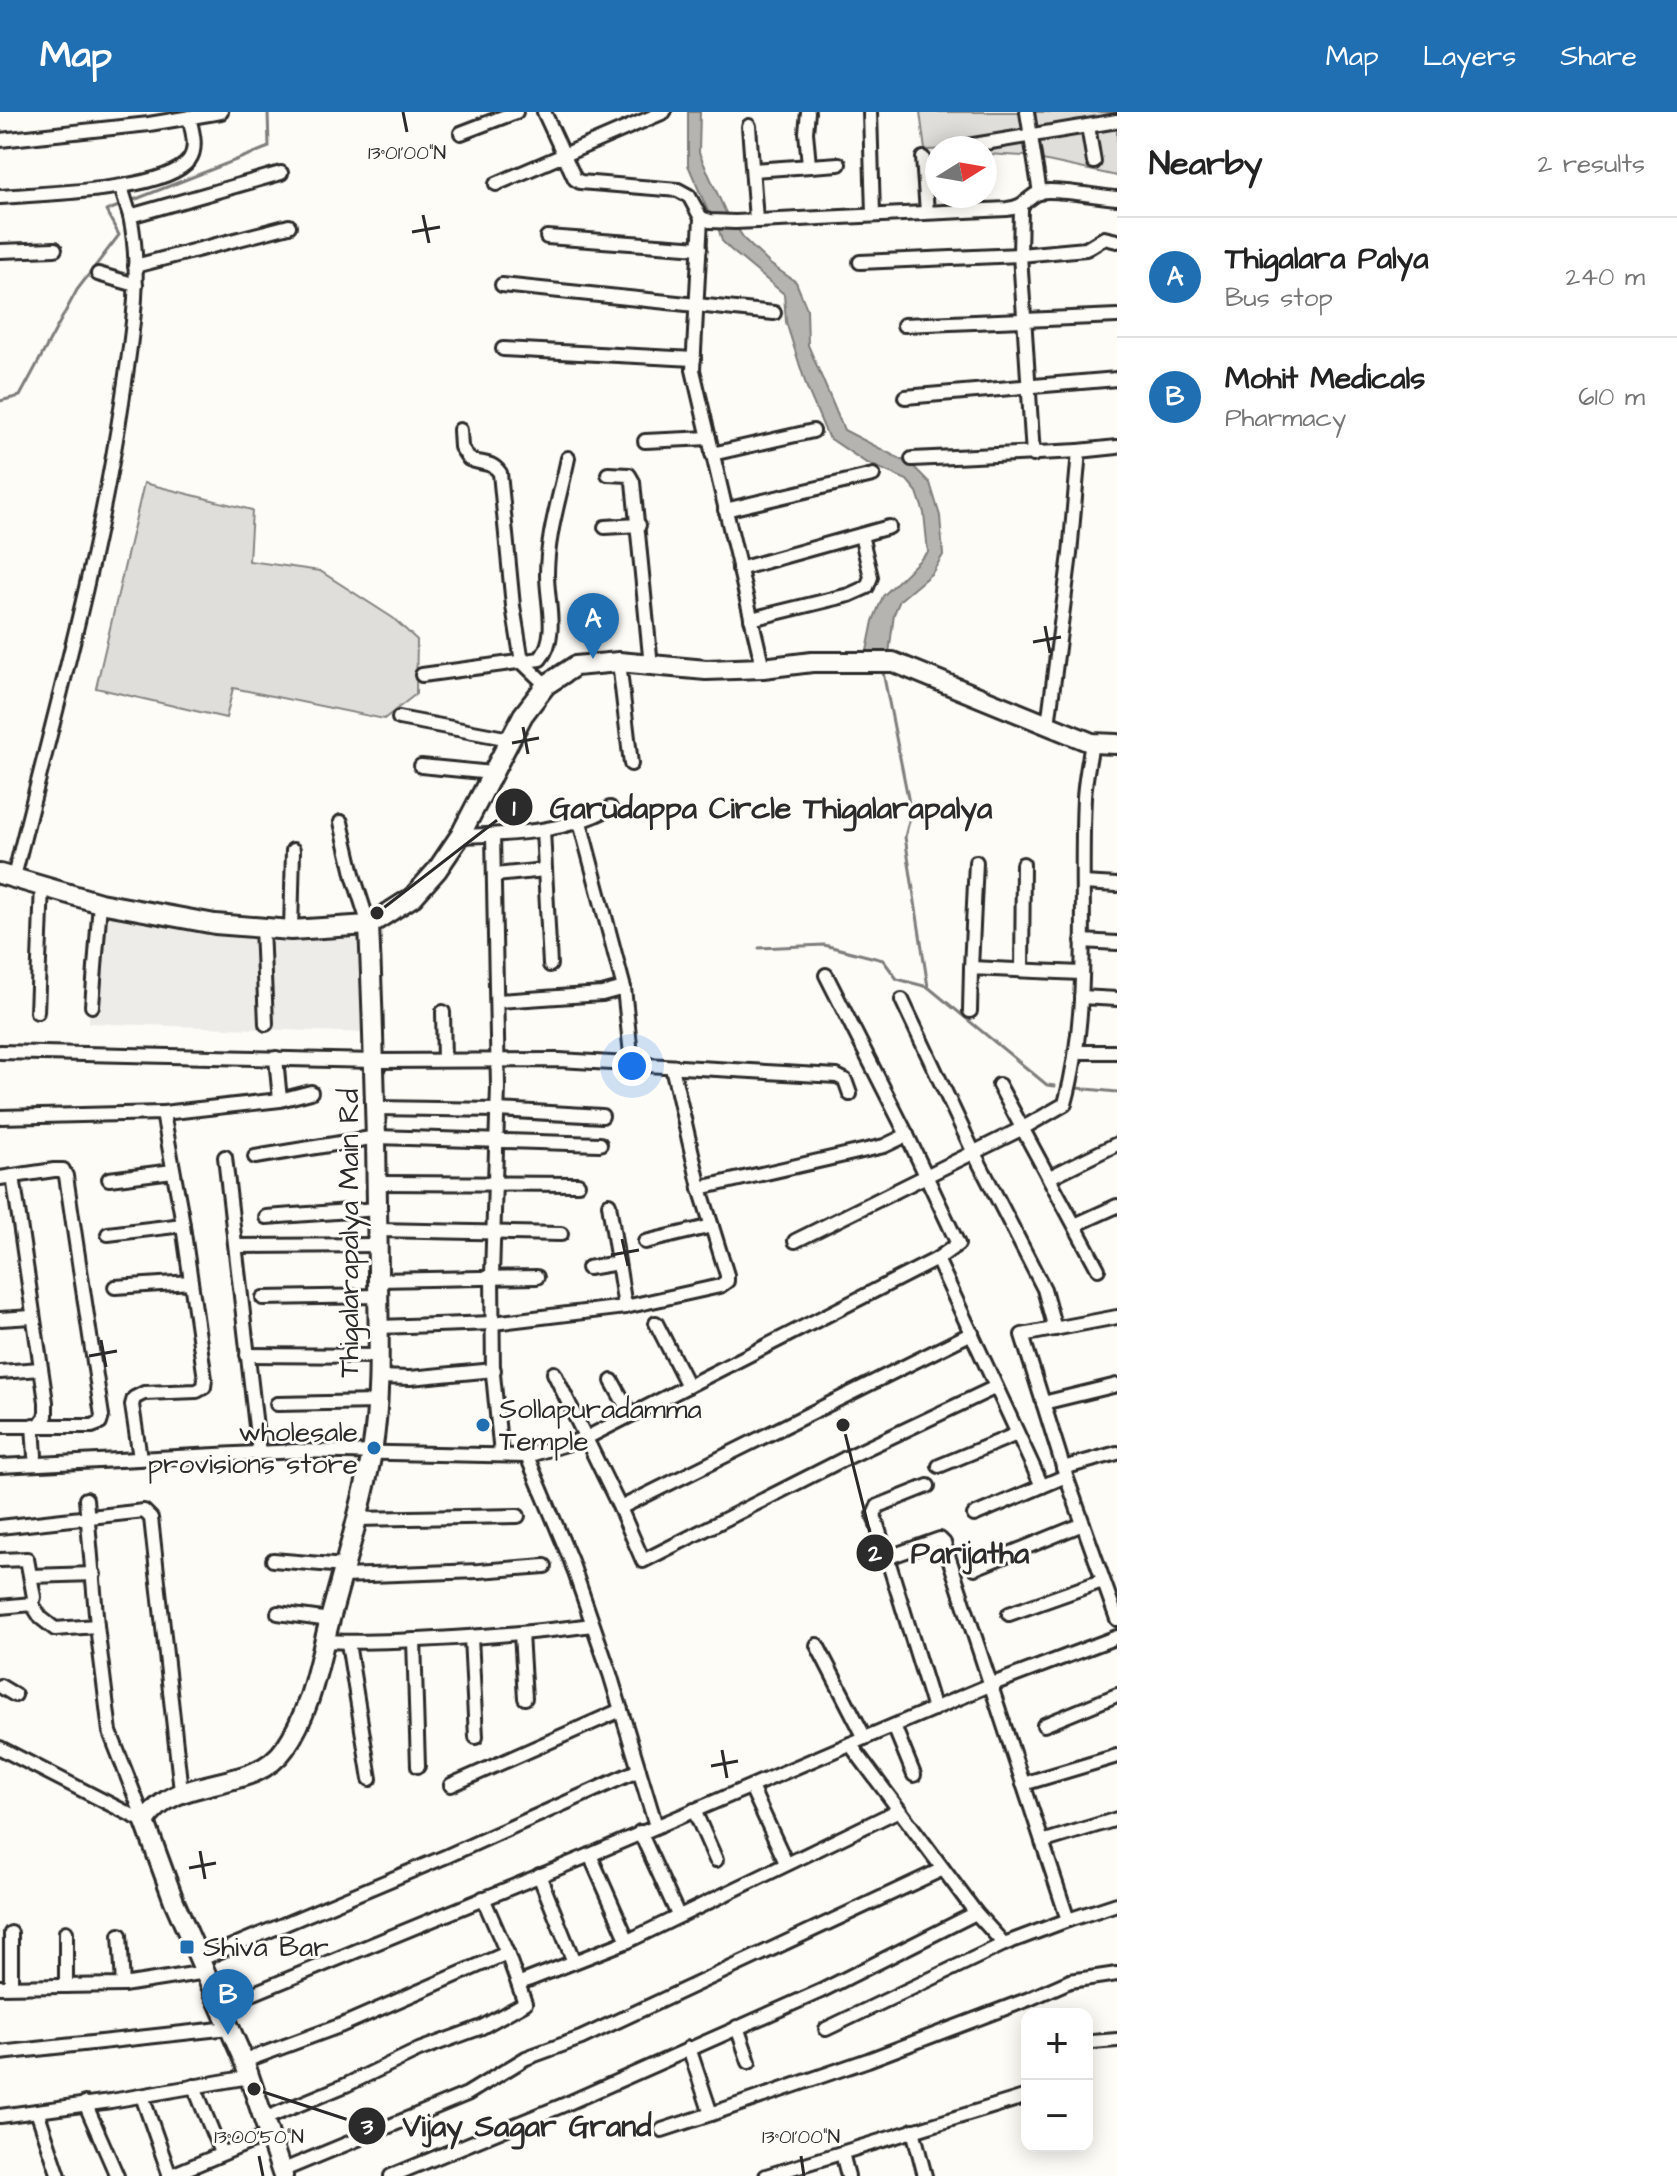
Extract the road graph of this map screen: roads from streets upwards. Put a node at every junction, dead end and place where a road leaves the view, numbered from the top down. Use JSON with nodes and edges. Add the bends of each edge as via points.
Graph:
{"nodes":[{"id":1,"x":221,"y":112,"type":"edge"},
{"id":2,"x":516,"y":112,"type":"edge"},
{"id":3,"x":544,"y":112,"type":"edge"},
{"id":4,"x":664,"y":112,"type":"edge"},
{"id":5,"x":808,"y":112,"type":"edge"},
{"id":6,"x":870,"y":112,"type":"edge"},
{"id":7,"x":1027,"y":112,"type":"edge"},
{"id":8,"x":189,"y":117,"type":"junction"},
{"id":9,"x":148,"y":118,"type":"edge"},
{"id":10,"x":1117,"y":121,"type":"edge"},
{"id":11,"x":749,"y":126,"type":"dead end"},
{"id":12,"x":1088,"y":126,"type":"junction"},
{"id":13,"x":461,"y":133,"type":"dead end"},
{"id":14,"x":1031,"y":135,"type":"junction"},
{"id":15,"x":0,"y":140,"type":"edge"},
{"id":16,"x":997,"y":141,"type":"edge"},
{"id":17,"x":564,"y":155,"type":"junction"},
{"id":18,"x":923,"y":158,"type":"dead end"},
{"id":19,"x":1094,"y":162,"type":"dead end"},
{"id":20,"x":839,"y":164,"type":"dead end"},
{"id":21,"x":809,"y":165,"type":"junction"},
{"id":22,"x":753,"y":170,"type":"junction"},
{"id":23,"x":281,"y":173,"type":"dead end"},
{"id":24,"x":496,"y":184,"type":"dead end"},
{"id":25,"x":1040,"y":193,"type":"junction"},
{"id":26,"x":0,"y":197,"type":"edge"},
{"id":27,"x":1117,"y":198,"type":"edge"},
{"id":28,"x":126,"y":202,"type":"junction"},
{"id":29,"x":1021,"y":208,"type":"junction"},
{"id":30,"x":927,"y":212,"type":"junction"},
{"id":31,"x":873,"y":214,"type":"junction"},
{"id":32,"x":705,"y":219,"type":"junction"},
{"id":33,"x":756,"y":220,"type":"junction"},
{"id":34,"x":289,"y":226,"type":"dead end"},
{"id":35,"x":547,"y":237,"type":"dead end"},
{"id":36,"x":1117,"y":241,"type":"edge"},
{"id":37,"x":700,"y":248,"type":"junction"},
{"id":38,"x":55,"y":249,"type":"dead end"},
{"id":39,"x":0,"y":251,"type":"edge"},
{"id":40,"x":1020,"y":255,"type":"junction"},
{"id":41,"x":860,"y":262,"type":"dead end"},
{"id":42,"x":135,"y":266,"type":"junction"},
{"id":43,"x":98,"y":274,"type":"dead end"},
{"id":44,"x":136,"y":285,"type":"junction"},
{"id":45,"x":502,"y":285,"type":"dead end"},
{"id":46,"x":697,"y":304,"type":"junction"},
{"id":47,"x":774,"y":313,"type":"dead end"},
{"id":48,"x":1117,"y":316,"type":"edge"},
{"id":49,"x":1024,"y":320,"type":"junction"},
{"id":50,"x":904,"y":325,"type":"dead end"},
{"id":51,"x":503,"y":349,"type":"dead end"},
{"id":52,"x":694,"y":359,"type":"junction"},
{"id":53,"x":1117,"y":379,"type":"edge"},
{"id":54,"x":1028,"y":387,"type":"junction"},
{"id":55,"x":905,"y":397,"type":"dead end"},
{"id":56,"x":460,"y":430,"type":"dead end"},
{"id":57,"x":813,"y":431,"type":"dead end"},
{"id":58,"x":709,"y":438,"type":"junction"},
{"id":59,"x":645,"y":441,"type":"dead end"},
{"id":60,"x":1117,"y":447,"type":"edge"},
{"id":61,"x":1079,"y":451,"type":"junction"},
{"id":62,"x":712,"y":454,"type":"junction"},
{"id":63,"x":1033,"y":455,"type":"junction"},
{"id":64,"x":568,"y":458,"type":"dead end"},
{"id":65,"x":912,"y":459,"type":"dead end"},
{"id":66,"x":608,"y":474,"type":"dead end"},
{"id":67,"x":873,"y":475,"type":"dead end"},
{"id":68,"x":725,"y":510,"type":"junction"},
{"id":69,"x":639,"y":525,"type":"junction"},
{"id":70,"x":605,"y":527,"type":"dead end"},
{"id":71,"x":889,"y":527,"type":"dead end"},
{"id":72,"x":861,"y":535,"type":"junction"},
{"id":73,"x":739,"y":569,"type":"junction"},
{"id":74,"x":751,"y":619,"type":"junction"},
{"id":75,"x":522,"y":662,"type":"junction"},
{"id":76,"x":619,"y":662,"type":"junction"},
{"id":77,"x":651,"y":666,"type":"junction"},
{"id":78,"x":763,"y":668,"type":"junction"},
{"id":79,"x":422,"y":675,"type":"dead end"},
{"id":80,"x":546,"y":685,"type":"junction"},
{"id":81,"x":399,"y":718,"type":"dead end"},
{"id":82,"x":1048,"y":725,"type":"junction"},
{"id":83,"x":510,"y":739,"type":"junction"},
{"id":84,"x":1092,"y":743,"type":"junction"},
{"id":85,"x":1117,"y":744,"type":"edge"},
{"id":86,"x":631,"y":764,"type":"dead end"},
{"id":87,"x":421,"y":766,"type":"dead end"},
{"id":88,"x":492,"y":773,"type":"junction"},
{"id":89,"x":610,"y":808,"type":"dead end"},
{"id":90,"x":341,"y":822,"type":"dead end"},
{"id":91,"x":580,"y":822,"type":"junction"},
{"id":92,"x":543,"y":830,"type":"junction"},
{"id":93,"x":493,"y":835,"type":"junction"},
{"id":94,"x":460,"y":836,"type":"junction"},
{"id":95,"x":293,"y":850,"type":"dead end"},
{"id":96,"x":976,"y":862,"type":"dead end"},
{"id":97,"x":1023,"y":864,"type":"dead end"},
{"id":98,"x":545,"y":870,"type":"junction"},
{"id":99,"x":7,"y":875,"type":"edge"},
{"id":100,"x":495,"y":875,"type":"junction"},
{"id":101,"x":1083,"y":883,"type":"junction"},
{"id":102,"x":42,"y":885,"type":"junction"},
{"id":103,"x":1117,"y":885,"type":"edge"},
{"id":104,"x":100,"y":903,"type":"junction"},
{"id":105,"x":369,"y":925,"type":"junction"},
{"id":106,"x":262,"y":927,"type":"junction"},
{"id":107,"x":291,"y":930,"type":"junction"},
{"id":108,"x":1082,"y":941,"type":"junction"},
{"id":109,"x":1117,"y":943,"type":"edge"},
{"id":110,"x":550,"y":965,"type":"dead end"},
{"id":111,"x":971,"y":968,"type":"junction"},
{"id":112,"x":1022,"y":970,"type":"junction"},
{"id":113,"x":1081,"y":973,"type":"junction"},
{"id":114,"x":826,"y":975,"type":"dead end"},
{"id":115,"x":624,"y":988,"type":"junction"},
{"id":116,"x":1081,"y":997,"type":"junction"},
{"id":117,"x":1117,"y":999,"type":"edge"},
{"id":118,"x":902,"y":1000,"type":"dead end"},
{"id":119,"x":498,"y":1001,"type":"junction"},
{"id":120,"x":92,"y":1006,"type":"dead end"},
{"id":121,"x":970,"y":1011,"type":"dead end"},
{"id":122,"x":37,"y":1012,"type":"dead end"},
{"id":123,"x":443,"y":1012,"type":"dead end"},
{"id":124,"x":266,"y":1024,"type":"dead end"},
{"id":125,"x":0,"y":1052,"type":"edge"},
{"id":126,"x":1077,"y":1052,"type":"junction"},
{"id":127,"x":1117,"y":1052,"type":"edge"},
{"id":128,"x":276,"y":1058,"type":"junction"},
{"id":129,"x":498,"y":1059,"type":"junction"},
{"id":130,"x":444,"y":1060,"type":"junction"},
{"id":131,"x":375,"y":1061,"type":"junction"},
{"id":132,"x":632,"y":1064,"type":"junction"},
{"id":133,"x":672,"y":1067,"type":"junction"},
{"id":134,"x":999,"y":1085,"type":"dead end"},
{"id":135,"x":311,"y":1092,"type":"dead end"},
{"id":136,"x":850,"y":1094,"type":"dead end"},
{"id":137,"x":280,"y":1100,"type":"junction"},
{"id":138,"x":377,"y":1108,"type":"junction"},
{"id":139,"x":497,"y":1110,"type":"junction"},
{"id":140,"x":163,"y":1113,"type":"junction"},
{"id":141,"x":602,"y":1116,"type":"dead end"},
{"id":142,"x":0,"y":1117,"type":"edge"},
{"id":143,"x":1023,"y":1128,"type":"junction"},
{"id":144,"x":907,"y":1135,"type":"junction"},
{"id":145,"x":377,"y":1137,"type":"junction"},
{"id":146,"x":498,"y":1141,"type":"junction"},
{"id":147,"x":600,"y":1144,"type":"dead end"},
{"id":148,"x":1117,"y":1144,"type":"edge"},
{"id":149,"x":973,"y":1151,"type":"junction"},
{"id":150,"x":225,"y":1157,"type":"dead end"},
{"id":151,"x":255,"y":1157,"type":"dead end"},
{"id":152,"x":173,"y":1171,"type":"junction"},
{"id":153,"x":926,"y":1176,"type":"junction"},
{"id":154,"x":6,"y":1177,"type":"edge"},
{"id":155,"x":1050,"y":1177,"type":"junction"},
{"id":156,"x":109,"y":1179,"type":"dead end"},
{"id":157,"x":378,"y":1183,"type":"junction"},
{"id":158,"x":496,"y":1183,"type":"junction"},
{"id":159,"x":578,"y":1184,"type":"dead end"},
{"id":160,"x":700,"y":1188,"type":"junction"},
{"id":161,"x":609,"y":1204,"type":"dead end"},
{"id":162,"x":1117,"y":1206,"type":"edge"},
{"id":163,"x":378,"y":1209,"type":"junction"},
{"id":164,"x":266,"y":1217,"type":"dead end"},
{"id":165,"x":183,"y":1225,"type":"junction"},
{"id":166,"x":1075,"y":1225,"type":"junction"},
{"id":167,"x":712,"y":1226,"type":"junction"},
{"id":168,"x":108,"y":1234,"type":"dead end"},
{"id":169,"x":495,"y":1234,"type":"junction"},
{"id":170,"x":561,"y":1234,"type":"dead end"},
{"id":171,"x":378,"y":1237,"type":"junction"},
{"id":172,"x":795,"y":1241,"type":"dead end"},
{"id":173,"x":645,"y":1242,"type":"dead end"},
{"id":174,"x":236,"y":1246,"type":"junction"},
{"id":175,"x":937,"y":1259,"type":"junction"},
{"id":176,"x":618,"y":1263,"type":"junction"},
{"id":177,"x":588,"y":1268,"type":"dead end"},
{"id":178,"x":1098,"y":1269,"type":"dead end"},
{"id":179,"x":537,"y":1277,"type":"dead end"},
{"id":180,"x":492,"y":1280,"type":"junction"},
{"id":181,"x":191,"y":1282,"type":"junction"},
{"id":182,"x":115,"y":1287,"type":"dead end"},
{"id":183,"x":378,"y":1288,"type":"junction"},
{"id":184,"x":263,"y":1298,"type":"dead end"},
{"id":185,"x":625,"y":1307,"type":"junction"},
{"id":186,"x":32,"y":1317,"type":"junction"},
{"id":187,"x":1117,"y":1317,"type":"edge"},
{"id":188,"x":0,"y":1319,"type":"edge"},
{"id":189,"x":493,"y":1323,"type":"junction"},
{"id":190,"x":656,"y":1323,"type":"dead end"},
{"id":191,"x":379,"y":1327,"type":"junction"},
{"id":192,"x":1055,"y":1329,"type":"junction"},
{"id":193,"x":972,"y":1333,"type":"junction"},
{"id":194,"x":247,"y":1355,"type":"junction"},
{"id":195,"x":378,"y":1356,"type":"junction"},
{"id":196,"x":40,"y":1369,"type":"junction"},
{"id":197,"x":494,"y":1370,"type":"junction"},
{"id":198,"x":0,"y":1372,"type":"edge"},
{"id":199,"x":554,"y":1373,"type":"dead end"},
{"id":200,"x":378,"y":1377,"type":"junction"},
{"id":201,"x":612,"y":1381,"type":"dead end"},
{"id":202,"x":1117,"y":1385,"type":"edge"},
{"id":203,"x":688,"y":1386,"type":"junction"},
{"id":204,"x":996,"y":1387,"type":"junction"},
{"id":205,"x":377,"y":1402,"type":"junction"},
{"id":206,"x":1043,"y":1403,"type":"junction"},
{"id":207,"x":277,"y":1404,"type":"dead end"},
{"id":208,"x":631,"y":1415,"type":"junction"},
{"id":209,"x":36,"y":1425,"type":"junction"},
{"id":210,"x":0,"y":1426,"type":"edge"},
{"id":211,"x":1017,"y":1434,"type":"junction"},
{"id":212,"x":586,"y":1438,"type":"junction"},
{"id":213,"x":372,"y":1451,"type":"junction"},
{"id":214,"x":259,"y":1453,"type":"junction"},
{"id":215,"x":1117,"y":1453,"type":"edge"},
{"id":216,"x":501,"y":1454,"type":"junction"},
{"id":217,"x":35,"y":1456,"type":"dead end"},
{"id":218,"x":527,"y":1456,"type":"junction"},
{"id":219,"x":140,"y":1458,"type":"junction"},
{"id":220,"x":0,"y":1466,"type":"edge"},
{"id":221,"x":939,"y":1466,"type":"dead end"},
{"id":222,"x":1064,"y":1472,"type":"junction"},
{"id":223,"x":928,"y":1486,"type":"dead end"},
{"id":224,"x":1042,"y":1486,"type":"junction"},
{"id":225,"x":86,"y":1499,"type":"dead end"},
{"id":226,"x":620,"y":1508,"type":"junction"},
{"id":227,"x":974,"y":1515,"type":"dead end"},
{"id":228,"x":518,"y":1516,"type":"dead end"},
{"id":229,"x":89,"y":1517,"type":"junction"},
{"id":230,"x":355,"y":1519,"type":"junction"},
{"id":231,"x":1083,"y":1524,"type":"junction"},
{"id":232,"x":0,"y":1527,"type":"edge"},
{"id":233,"x":886,"y":1558,"type":"junction"},
{"id":234,"x":0,"y":1560,"type":"edge"},
{"id":235,"x":273,"y":1560,"type":"dead end"},
{"id":236,"x":545,"y":1566,"type":"dead end"},
{"id":237,"x":975,"y":1568,"type":"dead end"},
{"id":238,"x":344,"y":1571,"type":"junction"},
{"id":239,"x":94,"y":1574,"type":"junction"},
{"id":240,"x":31,"y":1576,"type":"junction"},
{"id":241,"x":1102,"y":1581,"type":"junction"},
{"id":242,"x":32,"y":1604,"type":"junction"},
{"id":243,"x":0,"y":1607,"type":"edge"},
{"id":244,"x":278,"y":1613,"type":"dead end"},
{"id":245,"x":1009,"y":1614,"type":"dead end"},
{"id":246,"x":1117,"y":1619,"type":"edge"},
{"id":247,"x":330,"y":1620,"type":"junction"},
{"id":248,"x":592,"y":1625,"type":"junction"},
{"id":249,"x":97,"y":1626,"type":"junction"},
{"id":250,"x":521,"y":1634,"type":"junction"},
{"id":251,"x":471,"y":1637,"type":"junction"},
{"id":252,"x":1117,"y":1637,"type":"edge"},
{"id":253,"x":414,"y":1640,"type":"junction"},
{"id":254,"x":325,"y":1641,"type":"junction"},
{"id":255,"x":348,"y":1643,"type":"junction"},
{"id":256,"x":817,"y":1645,"type":"dead end"},
{"id":257,"x":990,"y":1685,"type":"junction"},
{"id":258,"x":0,"y":1686,"type":"edge"},
{"id":259,"x":15,"y":1695,"type":"dead end"},
{"id":260,"x":1117,"y":1695,"type":"edge"},
{"id":261,"x":525,"y":1698,"type":"dead end"},
{"id":262,"x":934,"y":1709,"type":"junction"},
{"id":263,"x":621,"y":1710,"type":"junction"},
{"id":264,"x":1044,"y":1725,"type":"dead end"},
{"id":265,"x":894,"y":1726,"type":"junction"},
{"id":266,"x":476,"y":1737,"type":"dead end"},
{"id":267,"x":865,"y":1738,"type":"junction"},
{"id":268,"x":850,"y":1744,"type":"junction"},
{"id":269,"x":0,"y":1748,"type":"edge"},
{"id":270,"x":1117,"y":1756,"type":"edge"},
{"id":271,"x":418,"y":1766,"type":"dead end"},
{"id":272,"x":639,"y":1770,"type":"junction"},
{"id":273,"x":914,"y":1775,"type":"dead end"},
{"id":274,"x":370,"y":1779,"type":"dead end"},
{"id":275,"x":1023,"y":1784,"type":"junction"},
{"id":276,"x":451,"y":1785,"type":"dead end"},
{"id":277,"x":751,"y":1787,"type":"junction"},
{"id":278,"x":181,"y":1791,"type":"junction"},
{"id":279,"x":694,"y":1810,"type":"junction"},
{"id":280,"x":899,"y":1810,"type":"junction"},
{"id":281,"x":1117,"y":1819,"type":"edge"},
{"id":282,"x":145,"y":1822,"type":"junction"},
{"id":283,"x":656,"y":1826,"type":"junction"},
{"id":284,"x":640,"y":1832,"type":"junction"},
{"id":285,"x":1042,"y":1842,"type":"junction"},
{"id":286,"x":590,"y":1855,"type":"junction"},
{"id":287,"x":716,"y":1860,"type":"dead end"},
{"id":288,"x":786,"y":1863,"type":"junction"},
{"id":289,"x":943,"y":1869,"type":"junction"},
{"id":290,"x":539,"y":1875,"type":"junction"},
{"id":291,"x":483,"y":1898,"type":"junction"},
{"id":292,"x":1117,"y":1904,"type":"edge"},
{"id":293,"x":976,"y":1913,"type":"junction"},
{"id":294,"x":678,"y":1915,"type":"junction"},
{"id":295,"x":1068,"y":1920,"type":"junction"},
{"id":296,"x":66,"y":1932,"type":"dead end"},
{"id":297,"x":11,"y":1933,"type":"dead end"},
{"id":298,"x":120,"y":1935,"type":"dead end"},
{"id":299,"x":628,"y":1941,"type":"junction"},
{"id":300,"x":1004,"y":1944,"type":"junction"},
{"id":301,"x":507,"y":1953,"type":"junction"},
{"id":302,"x":574,"y":1962,"type":"junction"},
{"id":303,"x":202,"y":1966,"type":"junction"},
{"id":304,"x":1117,"y":1974,"type":"edge"},
{"id":305,"x":520,"y":1983,"type":"junction"},
{"id":306,"x":123,"y":1985,"type":"junction"},
{"id":307,"x":66,"y":1986,"type":"junction"},
{"id":308,"x":5,"y":1987,"type":"edge"},
{"id":309,"x":220,"y":2007,"type":"junction"},
{"id":310,"x":737,"y":2027,"type":"junction"},
{"id":311,"x":229,"y":2028,"type":"junction"},
{"id":312,"x":826,"y":2029,"type":"dead end"},
{"id":313,"x":1117,"y":2040,"type":"edge"},
{"id":314,"x":1093,"y":2042,"type":"edge"},
{"id":315,"x":689,"y":2048,"type":"junction"},
{"id":316,"x":0,"y":2053,"type":"edge"},
{"id":317,"x":749,"y":2062,"type":"dead end"},
{"id":318,"x":246,"y":2069,"type":"junction"},
{"id":319,"x":194,"y":2086,"type":"junction"},
{"id":320,"x":142,"y":2096,"type":"junction"},
{"id":321,"x":1021,"y":2098,"type":"edge"},
{"id":322,"x":85,"y":2103,"type":"junction"},
{"id":323,"x":37,"y":2111,"type":"junction"},
{"id":324,"x":711,"y":2114,"type":"junction"},
{"id":325,"x":0,"y":2116,"type":"edge"},
{"id":326,"x":267,"y":2126,"type":"junction"},
{"id":327,"x":662,"y":2130,"type":"dead end"},
{"id":328,"x":913,"y":2130,"type":"junction"},
{"id":329,"x":221,"y":2153,"type":"junction"},
{"id":330,"x":842,"y":2153,"type":"junction"},
{"id":331,"x":282,"y":2173,"type":"edge"},
{"id":332,"x":59,"y":2176,"type":"edge"},
{"id":333,"x":117,"y":2176,"type":"edge"},
{"id":334,"x":170,"y":2176,"type":"edge"},
{"id":335,"x":391,"y":2176,"type":"edge"},
{"id":336,"x":766,"y":2176,"type":"edge"},
{"id":337,"x":848,"y":2176,"type":"edge"},
{"id":338,"x":925,"y":2176,"type":"edge"}],
"edges":[{"from":1,"to":8,"type":"street"},
{"from":2,"to":13,"type":"street"},
{"from":3,"to":17,"type":"street"},
{"from":4,"to":17,"type":"street"},
{"from":5,"to":21,"type":"street"},
{"from":6,"to":31,"type":"street"},
{"from":7,"to":14,"type":"street"},
{"from":8,"to":9,"type":"street"},
{"from":8,"to":28,"type":"street","via":[[194,151],[189,161]]},
{"from":9,"to":15,"type":"street"},
{"from":10,"to":12,"type":"street"},
{"from":11,"to":22,"type":"street"},
{"from":12,"to":14,"type":"street"},
{"from":12,"to":19,"type":"street"},
{"from":14,"to":16,"type":"street"},
{"from":14,"to":25,"type":"street"},
{"from":17,"to":24,"type":"street"},
{"from":17,"to":32,"type":"street","via":[[580,182],[678,190]]},
{"from":18,"to":30,"type":"street"},
{"from":20,"to":21,"type":"street"},
{"from":21,"to":22,"type":"street"},
{"from":22,"to":33,"type":"street"},
{"from":23,"to":28,"type":"street"},
{"from":25,"to":27,"type":"street"},
{"from":25,"to":29,"type":"street"},
{"from":26,"to":28,"type":"street"},
{"from":28,"to":42,"type":"street"},
{"from":29,"to":30,"type":"street"},
{"from":29,"to":40,"type":"street"},
{"from":30,"to":31,"type":"street"},
{"from":31,"to":33,"type":"street"},
{"from":32,"to":33,"type":"street"},
{"from":32,"to":37,"type":"street"},
{"from":34,"to":42,"type":"street"},
{"from":35,"to":37,"type":"street"},
{"from":36,"to":40,"type":"street","via":[[1104,238],[1086,249]]},
{"from":37,"to":46,"type":"street"},
{"from":38,"to":39,"type":"street"},
{"from":40,"to":41,"type":"street"},
{"from":40,"to":49,"type":"street"},
{"from":42,"to":44,"type":"street"},
{"from":43,"to":44,"type":"street"},
{"from":44,"to":99,"type":"street","via":[[114,455],[86,584]]},
{"from":45,"to":46,"type":"street"},
{"from":46,"to":47,"type":"street"},
{"from":46,"to":52,"type":"street"},
{"from":48,"to":49,"type":"street"},
{"from":49,"to":50,"type":"street"},
{"from":49,"to":54,"type":"street"},
{"from":51,"to":52,"type":"street"},
{"from":52,"to":58,"type":"street"},
{"from":53,"to":54,"type":"street"},
{"from":54,"to":55,"type":"street"},
{"from":54,"to":63,"type":"street"},
{"from":56,"to":75,"type":"street","via":[[461,447],[469,459],[487,462],[500,473]]},
{"from":57,"to":62,"type":"street"},
{"from":58,"to":59,"type":"street"},
{"from":58,"to":62,"type":"street"},
{"from":60,"to":61,"type":"street"},
{"from":61,"to":63,"type":"street"},
{"from":61,"to":82,"type":"street"},
{"from":62,"to":68,"type":"street"},
{"from":63,"to":65,"type":"street"},
{"from":64,"to":75,"type":"street","via":[[548,548],[548,650],[540,659]]},
{"from":66,"to":69,"type":"street","via":[[631,477]]},
{"from":67,"to":68,"type":"street"},
{"from":68,"to":73,"type":"street"},
{"from":69,"to":70,"type":"street"},
{"from":69,"to":77,"type":"street"},
{"from":71,"to":72,"type":"street"},
{"from":72,"to":73,"type":"street"},
{"from":72,"to":74,"type":"street","via":[[871,577],[867,587]]},
{"from":73,"to":74,"type":"street"},
{"from":74,"to":78,"type":"street"},
{"from":75,"to":79,"type":"street"},
{"from":75,"to":80,"type":"street"},
{"from":76,"to":77,"type":"street"},
{"from":76,"to":80,"type":"street","via":[[575,666]]},
{"from":76,"to":86,"type":"street"},
{"from":77,"to":78,"type":"street"},
{"from":78,"to":82,"type":"street","via":[[893,662]]},
{"from":80,"to":83,"type":"street"},
{"from":81,"to":83,"type":"street"},
{"from":82,"to":84,"type":"street"},
{"from":83,"to":88,"type":"street"},
{"from":84,"to":85,"type":"street"},
{"from":84,"to":101,"type":"street","via":[[1084,796]]},
{"from":87,"to":88,"type":"street"},
{"from":88,"to":94,"type":"street"},
{"from":89,"to":91,"type":"street"},
{"from":90,"to":105,"type":"street"},
{"from":91,"to":92,"type":"street"},
{"from":91,"to":115,"type":"street"},
{"from":92,"to":93,"type":"street"},
{"from":92,"to":98,"type":"street"},
{"from":93,"to":94,"type":"street"},
{"from":93,"to":100,"type":"street"},
{"from":94,"to":105,"type":"street","via":[[413,897]]},
{"from":95,"to":107,"type":"street"},
{"from":96,"to":111,"type":"street"},
{"from":97,"to":112,"type":"street"},
{"from":98,"to":100,"type":"street"},
{"from":98,"to":110,"type":"street"},
{"from":99,"to":102,"type":"street"},
{"from":100,"to":119,"type":"street"},
{"from":101,"to":103,"type":"street"},
{"from":101,"to":108,"type":"street"},
{"from":102,"to":104,"type":"street"},
{"from":102,"to":122,"type":"street"},
{"from":104,"to":106,"type":"street"},
{"from":104,"to":120,"type":"street"},
{"from":105,"to":107,"type":"street"},
{"from":105,"to":131,"type":"street","name":"Thigalarapalya Main Rd"},
{"from":106,"to":107,"type":"street"},
{"from":106,"to":124,"type":"street"},
{"from":108,"to":109,"type":"street"},
{"from":108,"to":113,"type":"street"},
{"from":111,"to":112,"type":"street"},
{"from":111,"to":121,"type":"street"},
{"from":112,"to":113,"type":"street"},
{"from":113,"to":116,"type":"street"},
{"from":114,"to":144,"type":"street"},
{"from":115,"to":119,"type":"street"},
{"from":115,"to":132,"type":"street"},
{"from":116,"to":117,"type":"street"},
{"from":116,"to":126,"type":"street"},
{"from":118,"to":149,"type":"street"},
{"from":119,"to":129,"type":"street"},
{"from":123,"to":130,"type":"street"},
{"from":125,"to":128,"type":"street"},
{"from":126,"to":127,"type":"street"},
{"from":126,"to":143,"type":"street","via":[[1065,1104]]},
{"from":128,"to":131,"type":"street"},
{"from":128,"to":137,"type":"street"},
{"from":129,"to":130,"type":"street"},
{"from":129,"to":132,"type":"street"},
{"from":129,"to":139,"type":"street"},
{"from":130,"to":131,"type":"street"},
{"from":131,"to":138,"type":"street","name":"Thigalarapalya Main Rd"},
{"from":132,"to":133,"type":"street"},
{"from":133,"to":136,"type":"street","via":[[837,1076],[845,1080]]},
{"from":133,"to":160,"type":"street"},
{"from":134,"to":143,"type":"street"},
{"from":135,"to":137,"type":"street"},
{"from":137,"to":140,"type":"street"},
{"from":138,"to":139,"type":"street"},
{"from":138,"to":145,"type":"street","name":"Thigalarapalya Main Rd"},
{"from":139,"to":141,"type":"street"},
{"from":139,"to":146,"type":"street"},
{"from":140,"to":142,"type":"street"},
{"from":140,"to":152,"type":"street"},
{"from":143,"to":149,"type":"street"},
{"from":143,"to":155,"type":"street"},
{"from":144,"to":153,"type":"street"},
{"from":144,"to":160,"type":"street","via":[[884,1146]]},
{"from":145,"to":146,"type":"street"},
{"from":145,"to":151,"type":"street"},
{"from":145,"to":157,"type":"street","name":"Thigalarapalya Main Rd"},
{"from":146,"to":147,"type":"street"},
{"from":146,"to":158,"type":"street"},
{"from":148,"to":155,"type":"street"},
{"from":149,"to":153,"type":"street"},
{"from":149,"to":192,"type":"street","via":[[1044,1289]]},
{"from":150,"to":174,"type":"street"},
{"from":152,"to":156,"type":"street"},
{"from":152,"to":165,"type":"street"},
{"from":153,"to":172,"type":"street"},
{"from":153,"to":175,"type":"street","via":[[958,1244]]},
{"from":154,"to":186,"type":"street"},
{"from":154,"to":209,"type":"street","via":[[54,1170],[63,1170],[66,1176],[102,1416],[92,1426]]},
{"from":155,"to":166,"type":"street"},
{"from":157,"to":158,"type":"street"},
{"from":157,"to":163,"type":"street","name":"Thigalarapalya Main Rd"},
{"from":158,"to":159,"type":"street"},
{"from":158,"to":169,"type":"street"},
{"from":160,"to":167,"type":"street"},
{"from":161,"to":176,"type":"street"},
{"from":162,"to":166,"type":"street"},
{"from":163,"to":164,"type":"street"},
{"from":163,"to":171,"type":"street","name":"Thigalarapalya Main Rd"},
{"from":165,"to":168,"type":"street"},
{"from":165,"to":181,"type":"street"},
{"from":166,"to":178,"type":"street"},
{"from":167,"to":173,"type":"street"},
{"from":167,"to":185,"type":"street","via":[[727,1281]]},
{"from":169,"to":170,"type":"street"},
{"from":169,"to":171,"type":"street"},
{"from":169,"to":180,"type":"street"},
{"from":171,"to":174,"type":"street"},
{"from":171,"to":183,"type":"street","name":"Thigalarapalya Main Rd"},
{"from":174,"to":194,"type":"street"},
{"from":175,"to":193,"type":"street"},
{"from":175,"to":203,"type":"street"},
{"from":176,"to":177,"type":"street"},
{"from":176,"to":185,"type":"street"},
{"from":179,"to":180,"type":"street"},
{"from":180,"to":183,"type":"street"},
{"from":180,"to":189,"type":"street"},
{"from":181,"to":182,"type":"street"},
{"from":181,"to":219,"type":"street","via":[[204,1387],[134,1398]]},
{"from":183,"to":184,"type":"street"},
{"from":183,"to":191,"type":"street","name":"Thigalarapalya Main Rd"},
{"from":185,"to":189,"type":"street"},
{"from":186,"to":188,"type":"street"},
{"from":186,"to":196,"type":"street"},
{"from":187,"to":192,"type":"street"},
{"from":189,"to":191,"type":"street"},
{"from":189,"to":197,"type":"street"},
{"from":190,"to":203,"type":"street"},
{"from":191,"to":195,"type":"street","name":"Thigalarapalya Main Rd"},
{"from":192,"to":206,"type":"street","via":[[1022,1335]]},
{"from":193,"to":204,"type":"street"},
{"from":193,"to":226,"type":"street"},
{"from":194,"to":195,"type":"street"},
{"from":194,"to":214,"type":"street"},
{"from":195,"to":200,"type":"street","name":"Thigalarapalya Main Rd"},
{"from":196,"to":198,"type":"street"},
{"from":196,"to":209,"type":"street","via":[[46,1416]]},
{"from":197,"to":200,"type":"street"},
{"from":197,"to":216,"type":"street"},
{"from":199,"to":212,"type":"street"},
{"from":200,"to":205,"type":"street","name":"Thigalarapalya Main Rd"},
{"from":201,"to":208,"type":"street"},
{"from":202,"to":206,"type":"street"},
{"from":203,"to":208,"type":"street"},
{"from":204,"to":211,"type":"street"},
{"from":204,"to":226,"type":"street","via":[[643,1561]]},
{"from":205,"to":207,"type":"street"},
{"from":205,"to":213,"type":"street","name":"Thigalarapalya Main Rd"},
{"from":206,"to":222,"type":"street"},
{"from":208,"to":212,"type":"street"},
{"from":209,"to":210,"type":"street"},
{"from":209,"to":217,"type":"street"},
{"from":211,"to":221,"type":"street"},
{"from":211,"to":224,"type":"street"},
{"from":212,"to":218,"type":"street"},
{"from":212,"to":226,"type":"street"},
{"from":213,"to":214,"type":"street"},
{"from":213,"to":216,"type":"street"},
{"from":213,"to":230,"type":"street","name":"Thigalarapalya Main Rd"},
{"from":214,"to":219,"type":"street"},
{"from":215,"to":222,"type":"street"},
{"from":216,"to":218,"type":"street"},
{"from":218,"to":248,"type":"street"},
{"from":219,"to":220,"type":"street"},
{"from":222,"to":224,"type":"street"},
{"from":222,"to":231,"type":"street"},
{"from":223,"to":233,"type":"street","via":[[878,1506],[874,1515]]},
{"from":224,"to":227,"type":"street"},
{"from":225,"to":229,"type":"street"},
{"from":228,"to":230,"type":"street"},
{"from":229,"to":232,"type":"street"},
{"from":229,"to":239,"type":"street"},
{"from":229,"to":278,"type":"street","via":[[144,1511],[151,1518]]},
{"from":230,"to":238,"type":"street","name":"Thigalarapalya Main Rd"},
{"from":231,"to":237,"type":"street"},
{"from":231,"to":241,"type":"street"},
{"from":233,"to":257,"type":"street","via":[[940,1539],[944,1543]]},
{"from":233,"to":262,"type":"street"},
{"from":234,"to":240,"type":"street","via":[[27,1559]]},
{"from":235,"to":238,"type":"street"},
{"from":236,"to":238,"type":"street"},
{"from":238,"to":247,"type":"street","name":"Thigalarapalya Main Rd"},
{"from":239,"to":240,"type":"street"},
{"from":239,"to":249,"type":"street"},
{"from":240,"to":242,"type":"street"},
{"from":241,"to":245,"type":"street"},
{"from":241,"to":246,"type":"street"},
{"from":242,"to":243,"type":"street"},
{"from":242,"to":249,"type":"street","via":[[55,1629]]},
{"from":244,"to":247,"type":"street"},
{"from":247,"to":254,"type":"street","name":"Thigalarapalya Main Rd"},
{"from":248,"to":250,"type":"street"},
{"from":248,"to":263,"type":"street"},
{"from":249,"to":282,"type":"street","via":[[110,1732]]},
{"from":250,"to":251,"type":"street"},
{"from":250,"to":261,"type":"street"},
{"from":251,"to":253,"type":"street"},
{"from":251,"to":266,"type":"street"},
{"from":252,"to":257,"type":"street"},
{"from":253,"to":255,"type":"street"},
{"from":253,"to":271,"type":"street"},
{"from":254,"to":255,"type":"street"},
{"from":254,"to":278,"type":"street","name":"Thigalarapalya Main Rd","via":[[304,1713],[274,1761],[240,1777]]},
{"from":255,"to":274,"type":"street"},
{"from":256,"to":267,"type":"street"},
{"from":257,"to":262,"type":"street"},
{"from":257,"to":275,"type":"street"},
{"from":258,"to":259,"type":"street"},
{"from":260,"to":264,"type":"street"},
{"from":262,"to":265,"type":"street"},
{"from":263,"to":272,"type":"street"},
{"from":263,"to":276,"type":"street"},
{"from":265,"to":267,"type":"street"},
{"from":265,"to":273,"type":"street"},
{"from":267,"to":268,"type":"street"},
{"from":268,"to":277,"type":"street"},
{"from":268,"to":280,"type":"street"},
{"from":269,"to":282,"type":"street"},
{"from":270,"to":275,"type":"street"},
{"from":272,"to":283,"type":"street"},
{"from":272,"to":303,"type":"street"},
{"from":275,"to":285,"type":"street"},
{"from":277,"to":279,"type":"street"},
{"from":277,"to":288,"type":"street"},
{"from":278,"to":282,"type":"street","name":"Thigalarapalya Main Rd"},
{"from":279,"to":283,"type":"street"},
{"from":279,"to":287,"type":"street"},
{"from":280,"to":288,"type":"street"},
{"from":280,"to":289,"type":"street"},
{"from":281,"to":285,"type":"street"},
{"from":282,"to":303,"type":"street"},
{"from":283,"to":284,"type":"street"},
{"from":284,"to":286,"type":"street"},
{"from":284,"to":294,"type":"street"},
{"from":285,"to":295,"type":"street"},
{"from":286,"to":290,"type":"street"},
{"from":286,"to":299,"type":"street"},
{"from":288,"to":294,"type":"street"},
{"from":289,"to":293,"type":"street"},
{"from":289,"to":331,"type":"street","via":[[581,2038],[526,2058],[467,2094]]},
{"from":290,"to":291,"type":"street"},
{"from":290,"to":302,"type":"street"},
{"from":291,"to":301,"type":"street"},
{"from":291,"to":309,"type":"street"},
{"from":292,"to":295,"type":"street"},
{"from":293,"to":300,"type":"street"},
{"from":293,"to":310,"type":"street","via":[[873,1967]]},
{"from":294,"to":299,"type":"street"},
{"from":295,"to":300,"type":"street"},
{"from":296,"to":307,"type":"street"},
{"from":297,"to":308,"type":"street"},
{"from":298,"to":306,"type":"street"},
{"from":299,"to":302,"type":"street"},
{"from":300,"to":312,"type":"street"},
{"from":301,"to":305,"type":"street"},
{"from":301,"to":318,"type":"street"},
{"from":302,"to":305,"type":"street"},
{"from":303,"to":306,"type":"street"},
{"from":303,"to":309,"type":"street"},
{"from":304,"to":324,"type":"street","via":[[1070,1981]]},
{"from":305,"to":326,"type":"street","via":[[525,2003]]},
{"from":306,"to":307,"type":"street"},
{"from":307,"to":308,"type":"street"},
{"from":309,"to":311,"type":"street"},
{"from":310,"to":315,"type":"street"},
{"from":310,"to":317,"type":"street"},
{"from":311,"to":316,"type":"street"},
{"from":311,"to":318,"type":"street"},
{"from":313,"to":314,"type":"street"},
{"from":315,"to":324,"type":"street"},
{"from":315,"to":335,"type":"street"},
{"from":318,"to":319,"type":"street"},
{"from":318,"to":326,"type":"street"},
{"from":319,"to":320,"type":"street"},
{"from":319,"to":329,"type":"street"},
{"from":320,"to":322,"type":"street"},
{"from":320,"to":334,"type":"street"},
{"from":321,"to":328,"type":"street"},
{"from":322,"to":323,"type":"street"},
{"from":322,"to":333,"type":"street"},
{"from":323,"to":325,"type":"street"},
{"from":323,"to":332,"type":"street"},
{"from":324,"to":327,"type":"street"},
{"from":326,"to":329,"type":"street"},
{"from":326,"to":331,"type":"street"},
{"from":328,"to":330,"type":"street"},
{"from":328,"to":338,"type":"street"},
{"from":329,"to":334,"type":"street"},
{"from":330,"to":336,"type":"street"},
{"from":330,"to":337,"type":"street"}]}
